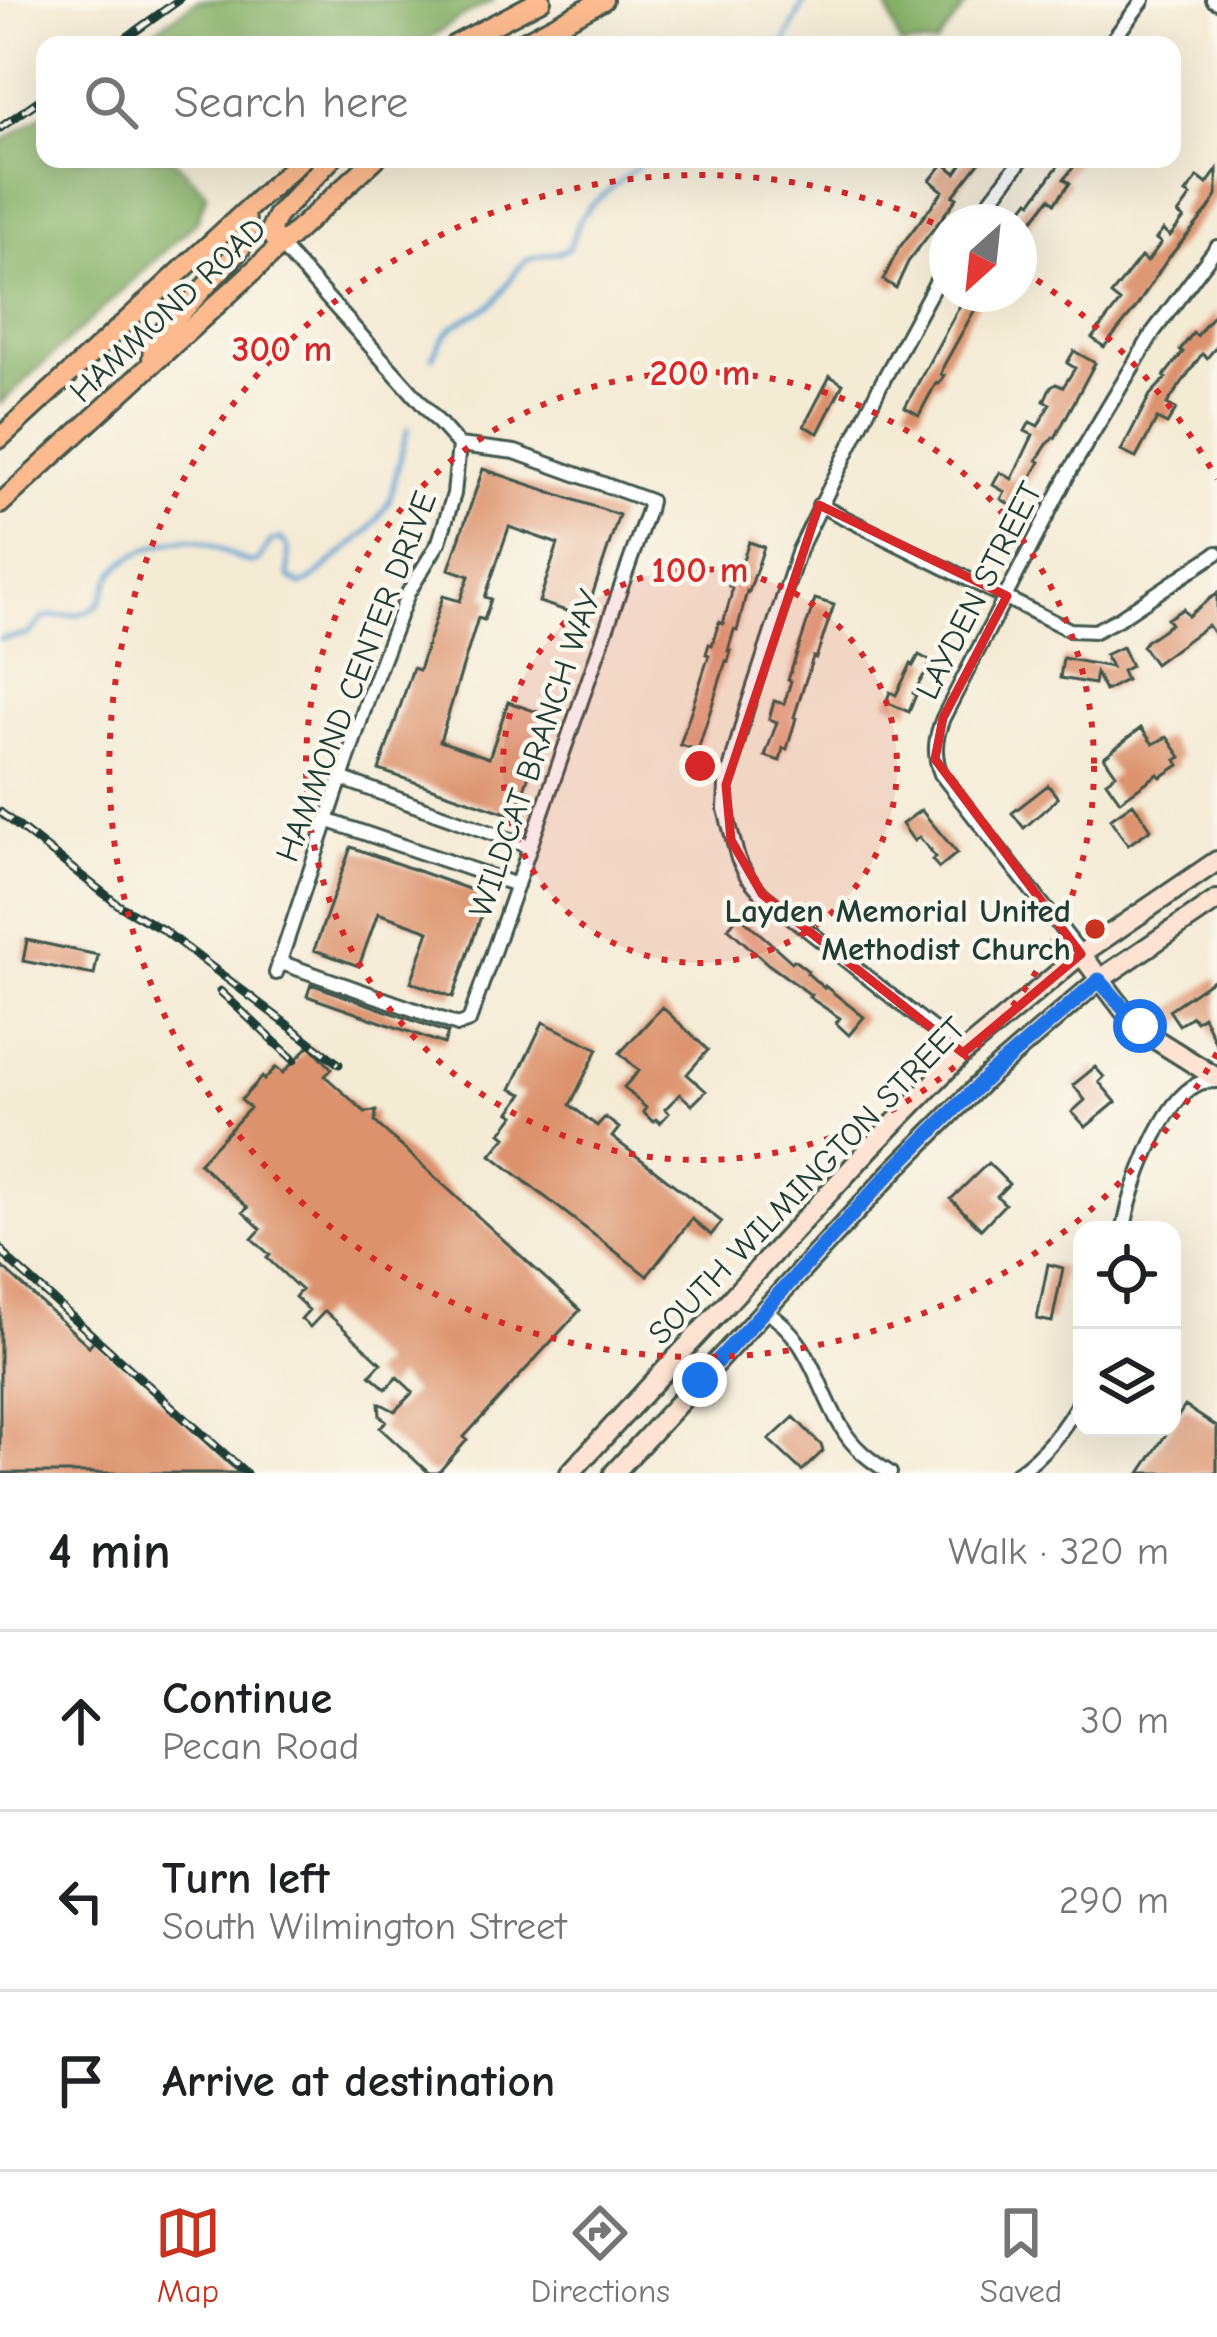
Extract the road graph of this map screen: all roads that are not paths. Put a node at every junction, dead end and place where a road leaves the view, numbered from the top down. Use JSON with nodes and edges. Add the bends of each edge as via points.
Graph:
{"nodes":[{"id":1,"x":541,"y":0,"type":"edge"},
{"id":2,"x":603,"y":0,"type":"edge"},
{"id":3,"x":1143,"y":0,"type":"edge"},
{"id":4,"x":471,"y":36,"type":"edge"},
{"id":5,"x":535,"y":36,"type":"edge"},
{"id":6,"x":1115,"y":36,"type":"edge"},
{"id":7,"x":292,"y":168,"type":"edge"},
{"id":8,"x":322,"y":168,"type":"edge"},
{"id":9,"x":364,"y":168,"type":"edge"},
{"id":10,"x":1015,"y":168,"type":"edge"},
{"id":11,"x":988,"y":204,"type":"edge"},
{"id":12,"x":245,"y":212,"type":"junction"},
{"id":13,"x":280,"y":245,"type":"junction"},
{"id":14,"x":1217,"y":247,"type":"edge"},
{"id":15,"x":929,"y":296,"type":"edge"},
{"id":16,"x":152,"y":361,"type":"junction"},
{"id":17,"x":0,"y":438,"type":"edge"},
{"id":18,"x":459,"y":445,"type":"junction"},
{"id":19,"x":0,"y":504,"type":"edge"},
{"id":20,"x":819,"y":505,"type":"junction"},
{"id":21,"x":1217,"y":553,"type":"edge"},
{"id":22,"x":1006,"y":596,"type":"junction"},
{"id":23,"x":340,"y":778,"type":"junction"},
{"id":24,"x":326,"y":820,"type":"junction"},
{"id":25,"x":530,"y":847,"type":"junction"},
{"id":26,"x":1217,"y":861,"type":"edge"},
{"id":27,"x":517,"y":885,"type":"junction"},
{"id":28,"x":1217,"y":900,"type":"edge"},
{"id":29,"x":1081,"y":954,"type":"junction"},
{"id":30,"x":277,"y":968,"type":"joint"},
{"id":31,"x":1099,"y":980,"type":"junction"},
{"id":32,"x":963,"y":1053,"type":"junction"},
{"id":33,"x":1217,"y":1079,"type":"edge"},
{"id":34,"x":1126,"y":1221,"type":"edge"},
{"id":35,"x":765,"y":1311,"type":"junction"},
{"id":36,"x":1073,"y":1410,"type":"edge"},
{"id":37,"x":570,"y":1473,"type":"edge"},
{"id":38,"x":614,"y":1473,"type":"edge"},
{"id":39,"x":890,"y":1473,"type":"edge"},
{"id":40,"x":1017,"y":1473,"type":"edge"}],
"edges":[{"from":1,"to":4,"type":"main road"},
{"from":2,"to":5,"type":"main road"},
{"from":3,"to":6,"type":"street"},
{"from":7,"to":12,"type":"main road","name":"HAMMOND ROAD"},
{"from":8,"to":13,"type":"main road","via":[[277,216],[271,234]]},
{"from":9,"to":13,"type":"main road","name":"HAMMOND ROAD"},
{"from":10,"to":11,"type":"street"},
{"from":12,"to":16,"type":"main road","via":[[240,249],[154,343]]},
{"from":12,"to":17,"type":"main road","name":"HAMMOND ROAD"},
{"from":13,"to":16,"type":"main road","name":"HAMMOND ROAD"},
{"from":13,"to":18,"type":"street"},
{"from":14,"to":22,"type":"street","name":"LAYDEN STREET","via":[[1126,375]]},
{"from":15,"to":20,"type":"street"},
{"from":16,"to":19,"type":"main road","name":"HAMMOND ROAD"},
{"from":18,"to":23,"type":"street","name":"HAMMOND CENTER DRIVE","via":[[439,542],[408,593]]},
{"from":18,"to":25,"type":"street","name":"WILDCAT BRANCH WAY","via":[[514,452],[650,501]]},
{"from":20,"to":22,"type":"street"},
{"from":20,"to":32,"type":"street","via":[[782,597],[726,785],[731,840],[762,894]]},
{"from":21,"to":22,"type":"street","via":[[1095,631],[1070,630]]},
{"from":22,"to":29,"type":"street","name":"LAYDEN STREET","via":[[943,718],[935,759]]},
{"from":23,"to":24,"type":"street","name":"HAMMOND CENTER DRIVE"},
{"from":23,"to":25,"type":"street"},
{"from":24,"to":27,"type":"street"},
{"from":24,"to":30,"type":"street","name":"HAMMOND CENTER DRIVE"},
{"from":25,"to":27,"type":"street","name":"WILDCAT BRANCH WAY"},
{"from":26,"to":29,"type":"main road","name":"SOUTH WILMINGTON STREET"},
{"from":27,"to":30,"type":"street","name":"WILDCAT BRANCH WAY","via":[[469,1021],[458,1025]]},
{"from":28,"to":31,"type":"main road","name":"SOUTH WILMINGTON STREET"},
{"from":29,"to":31,"type":"main road"},
{"from":29,"to":32,"type":"main road","name":"SOUTH WILMINGTON STREET"},
{"from":31,"to":33,"type":"main road","via":[[1151,1036]]},
{"from":31,"to":35,"type":"main road","name":"SOUTH WILMINGTON STREET","via":[[893,1170]]},
{"from":32,"to":37,"type":"main road","name":"SOUTH WILMINGTON STREET"},
{"from":33,"to":34,"type":"street","via":[[1194,1085],[1165,1120]]},
{"from":35,"to":38,"type":"main road","name":"SOUTH WILMINGTON STREET"},
{"from":35,"to":39,"type":"street","via":[[800,1343],[851,1443]]},
{"from":36,"to":40,"type":"street","via":[[1054,1441]]}]}
